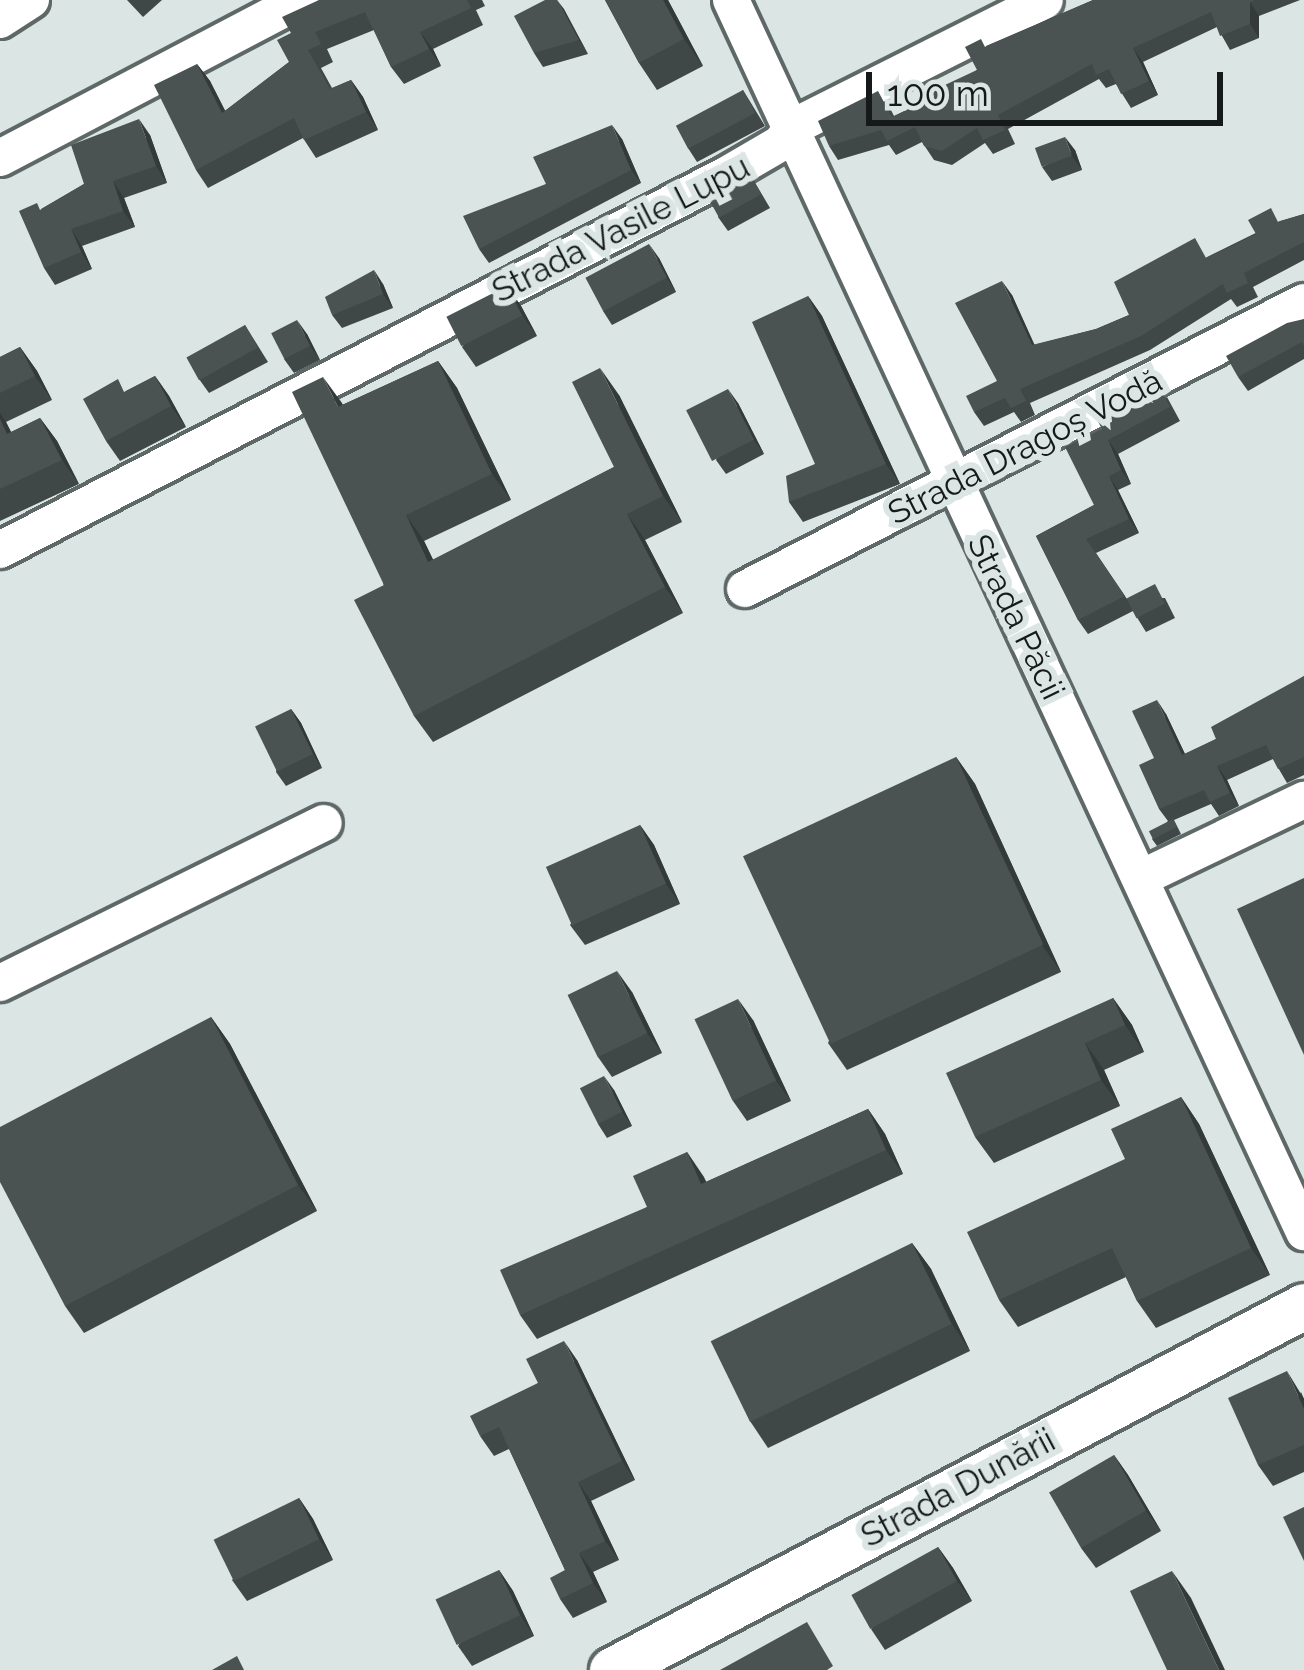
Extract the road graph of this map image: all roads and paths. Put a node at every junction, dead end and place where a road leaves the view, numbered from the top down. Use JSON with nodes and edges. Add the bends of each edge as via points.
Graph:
{"nodes":[{"id":1,"x":31,"y":0,"type":"edge"},
{"id":2,"x":301,"y":0,"type":"edge"},
{"id":3,"x":731,"y":0,"type":"edge"},
{"id":4,"x":1045,"y":0,"type":"edge"},
{"id":5,"x":0,"y":20,"type":"edge"},
{"id":6,"x":791,"y":128,"type":"junction"},
{"id":7,"x":0,"y":158,"type":"edge"},
{"id":8,"x":1304,"y":302,"type":"edge"},
{"id":9,"x":953,"y":485,"type":"junction"},
{"id":10,"x":0,"y":550,"type":"edge"},
{"id":11,"x":745,"y":590,"type":"dead end"},
{"id":12,"x":1304,"y":800,"type":"edge"},
{"id":13,"x":324,"y":823,"type":"dead end"},
{"id":14,"x":1141,"y":878,"type":"junction"},
{"id":15,"x":0,"y":983,"type":"edge"},
{"id":16,"x":1304,"y":1232,"type":"edge"},
{"id":17,"x":1304,"y":1306,"type":"edge"},
{"id":18,"x":612,"y":1670,"type":"edge"}],
"edges":[{"from":1,"to":5,"type":"street"},
{"from":2,"to":7,"type":"street"},
{"from":3,"to":6,"type":"street","name":"Strada Păcii"},
{"from":4,"to":6,"type":"street","name":"Strada Vasile Lupu"},
{"from":6,"to":9,"type":"street","name":"Strada Păcii"},
{"from":6,"to":10,"type":"street","name":"Strada Vasile Lupu","via":[[742,166]]},
{"from":8,"to":9,"type":"street","name":"Strada Dragoș Vodă"},
{"from":9,"to":11,"type":"street","name":"Strada Dragoș Vodă"},
{"from":9,"to":14,"type":"street","name":"Strada Păcii"},
{"from":12,"to":14,"type":"street"},
{"from":13,"to":15,"type":"street"},
{"from":14,"to":16,"type":"street","name":"Strada Păcii"},
{"from":17,"to":18,"type":"main road","name":"Strada Dunării"}]}
